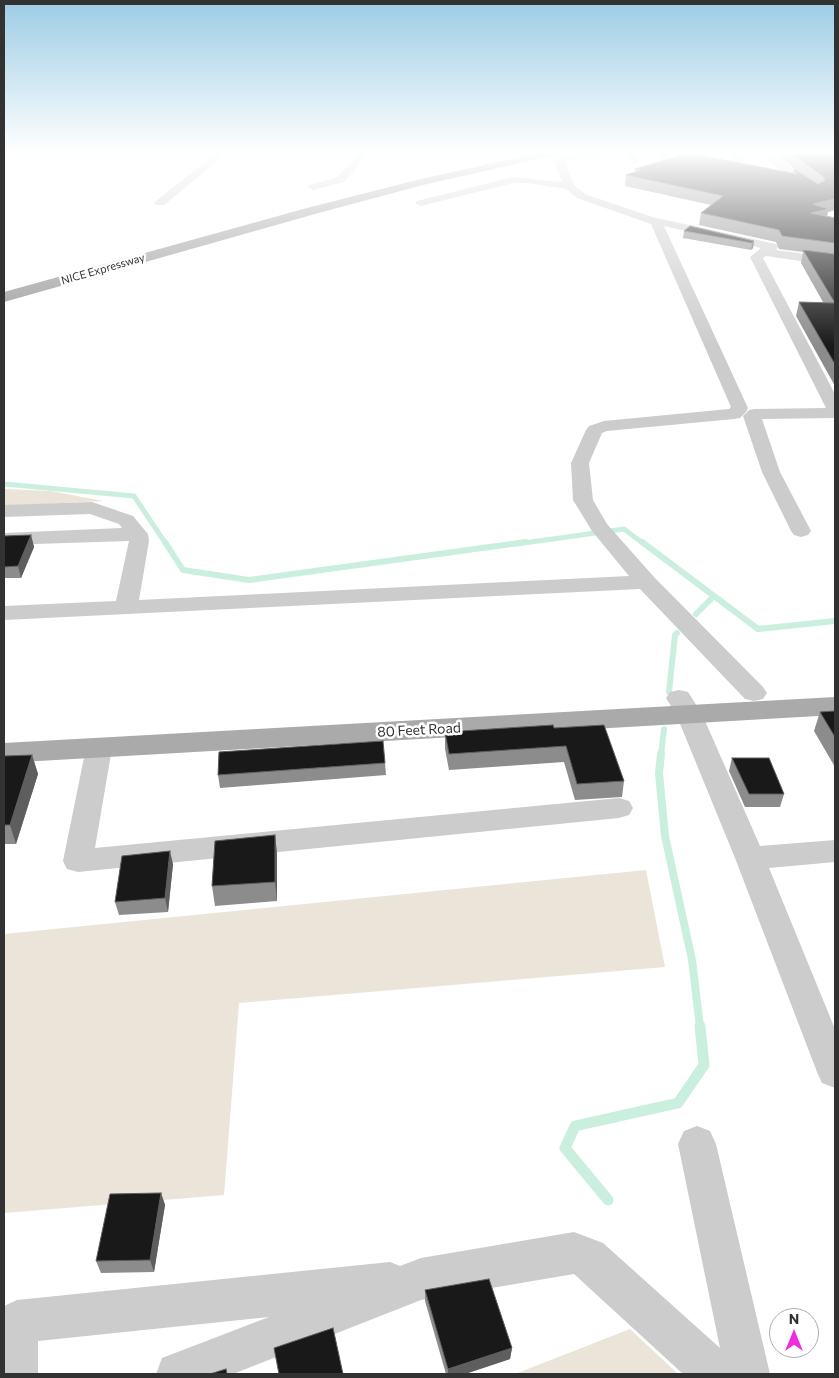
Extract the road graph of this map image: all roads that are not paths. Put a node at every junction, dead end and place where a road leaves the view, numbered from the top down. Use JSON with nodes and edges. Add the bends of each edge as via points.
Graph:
{"nodes":[{"id":1,"x":263,"y":217,"type":"edge"},
{"id":2,"x":289,"y":217,"type":"edge"},
{"id":3,"x":644,"y":217,"type":"edge"},
{"id":4,"x":652,"y":220,"type":"junction"},
{"id":5,"x":829,"y":248,"type":"edge"},
{"id":6,"x":763,"y":252,"type":"junction"},
{"id":7,"x":808,"y":258,"type":"junction"},
{"id":8,"x":835,"y":262,"type":"edge"},
{"id":9,"x":4,"y":289,"type":"edge"},
{"id":10,"x":4,"y":297,"type":"edge"},
{"id":11,"x":835,"y":411,"type":"edge"},
{"id":12,"x":4,"y":511,"type":"edge"},
{"id":13,"x":801,"y":531,"type":"dead end"},
{"id":14,"x":138,"y":534,"type":"junction"},
{"id":15,"x":4,"y":540,"type":"edge"},
{"id":16,"x":646,"y":582,"type":"junction"},
{"id":17,"x":126,"y":607,"type":"junction"},
{"id":18,"x":4,"y":613,"type":"edge"},
{"id":19,"x":835,"y":689,"type":"edge"},
{"id":20,"x":754,"y":693,"type":"junction"},
{"id":21,"x":684,"y":706,"type":"junction"},
{"id":22,"x":835,"y":706,"type":"edge"},
{"id":23,"x":4,"y":735,"type":"edge"},
{"id":24,"x":99,"y":748,"type":"junction"},
{"id":25,"x":4,"y":753,"type":"edge"},
{"id":26,"x":619,"y":808,"type":"dead end"},
{"id":27,"x":835,"y":852,"type":"edge"},
{"id":28,"x":750,"y":858,"type":"junction"},
{"id":29,"x":835,"y":1072,"type":"edge"},
{"id":30,"x":697,"y":1144,"type":"dead end"},
{"id":31,"x":421,"y":1279,"type":"junction"},
{"id":32,"x":10,"y":1322,"type":"edge"},
{"id":33,"x":16,"y":1374,"type":"edge"},
{"id":34,"x":178,"y":1374,"type":"edge"},
{"id":35,"x":716,"y":1374,"type":"edge"},
{"id":36,"x":748,"y":1374,"type":"edge"}],
"edges":[{"from":1,"to":9,"type":"highway","name":"NICE Expressway"},
{"from":2,"to":10,"type":"highway","name":"NICE Expressway"},
{"from":3,"to":4,"type":"street"},
{"from":4,"to":6,"type":"street","via":[[772,247]]},
{"from":4,"to":16,"type":"street","via":[[740,408],[734,414],[604,426],[594,430],[580,465],[583,500],[599,527]]},
{"from":5,"to":7,"type":"street"},
{"from":6,"to":7,"type":"street"},
{"from":6,"to":11,"type":"street","via":[[756,257]]},
{"from":7,"to":8,"type":"street"},
{"from":11,"to":13,"type":"street","via":[[752,416],[771,472]]},
{"from":12,"to":14,"type":"street","via":[[92,508],[126,520]]},
{"from":14,"to":15,"type":"street"},
{"from":14,"to":17,"type":"street"},
{"from":16,"to":17,"type":"street"},
{"from":16,"to":20,"type":"street"},
{"from":17,"to":18,"type":"street"},
{"from":19,"to":20,"type":"main road","name":"80 Feet Road"},
{"from":20,"to":21,"type":"main road","name":"80 Feet Road"},
{"from":21,"to":22,"type":"main road","name":"80 Feet Road"},
{"from":21,"to":23,"type":"main road","name":"80 Feet Road"},
{"from":21,"to":24,"type":"main road","name":"80 Feet Road"},
{"from":21,"to":28,"type":"street"},
{"from":24,"to":25,"type":"main road","name":"80 Feet Road"},
{"from":24,"to":26,"type":"street","via":[[78,861]]},
{"from":27,"to":28,"type":"street"},
{"from":28,"to":29,"type":"street"},
{"from":30,"to":36,"type":"street"},
{"from":31,"to":32,"type":"street"},
{"from":31,"to":34,"type":"street"},
{"from":31,"to":35,"type":"street","via":[[565,1253],[582,1255]]},
{"from":32,"to":33,"type":"street"}]}
